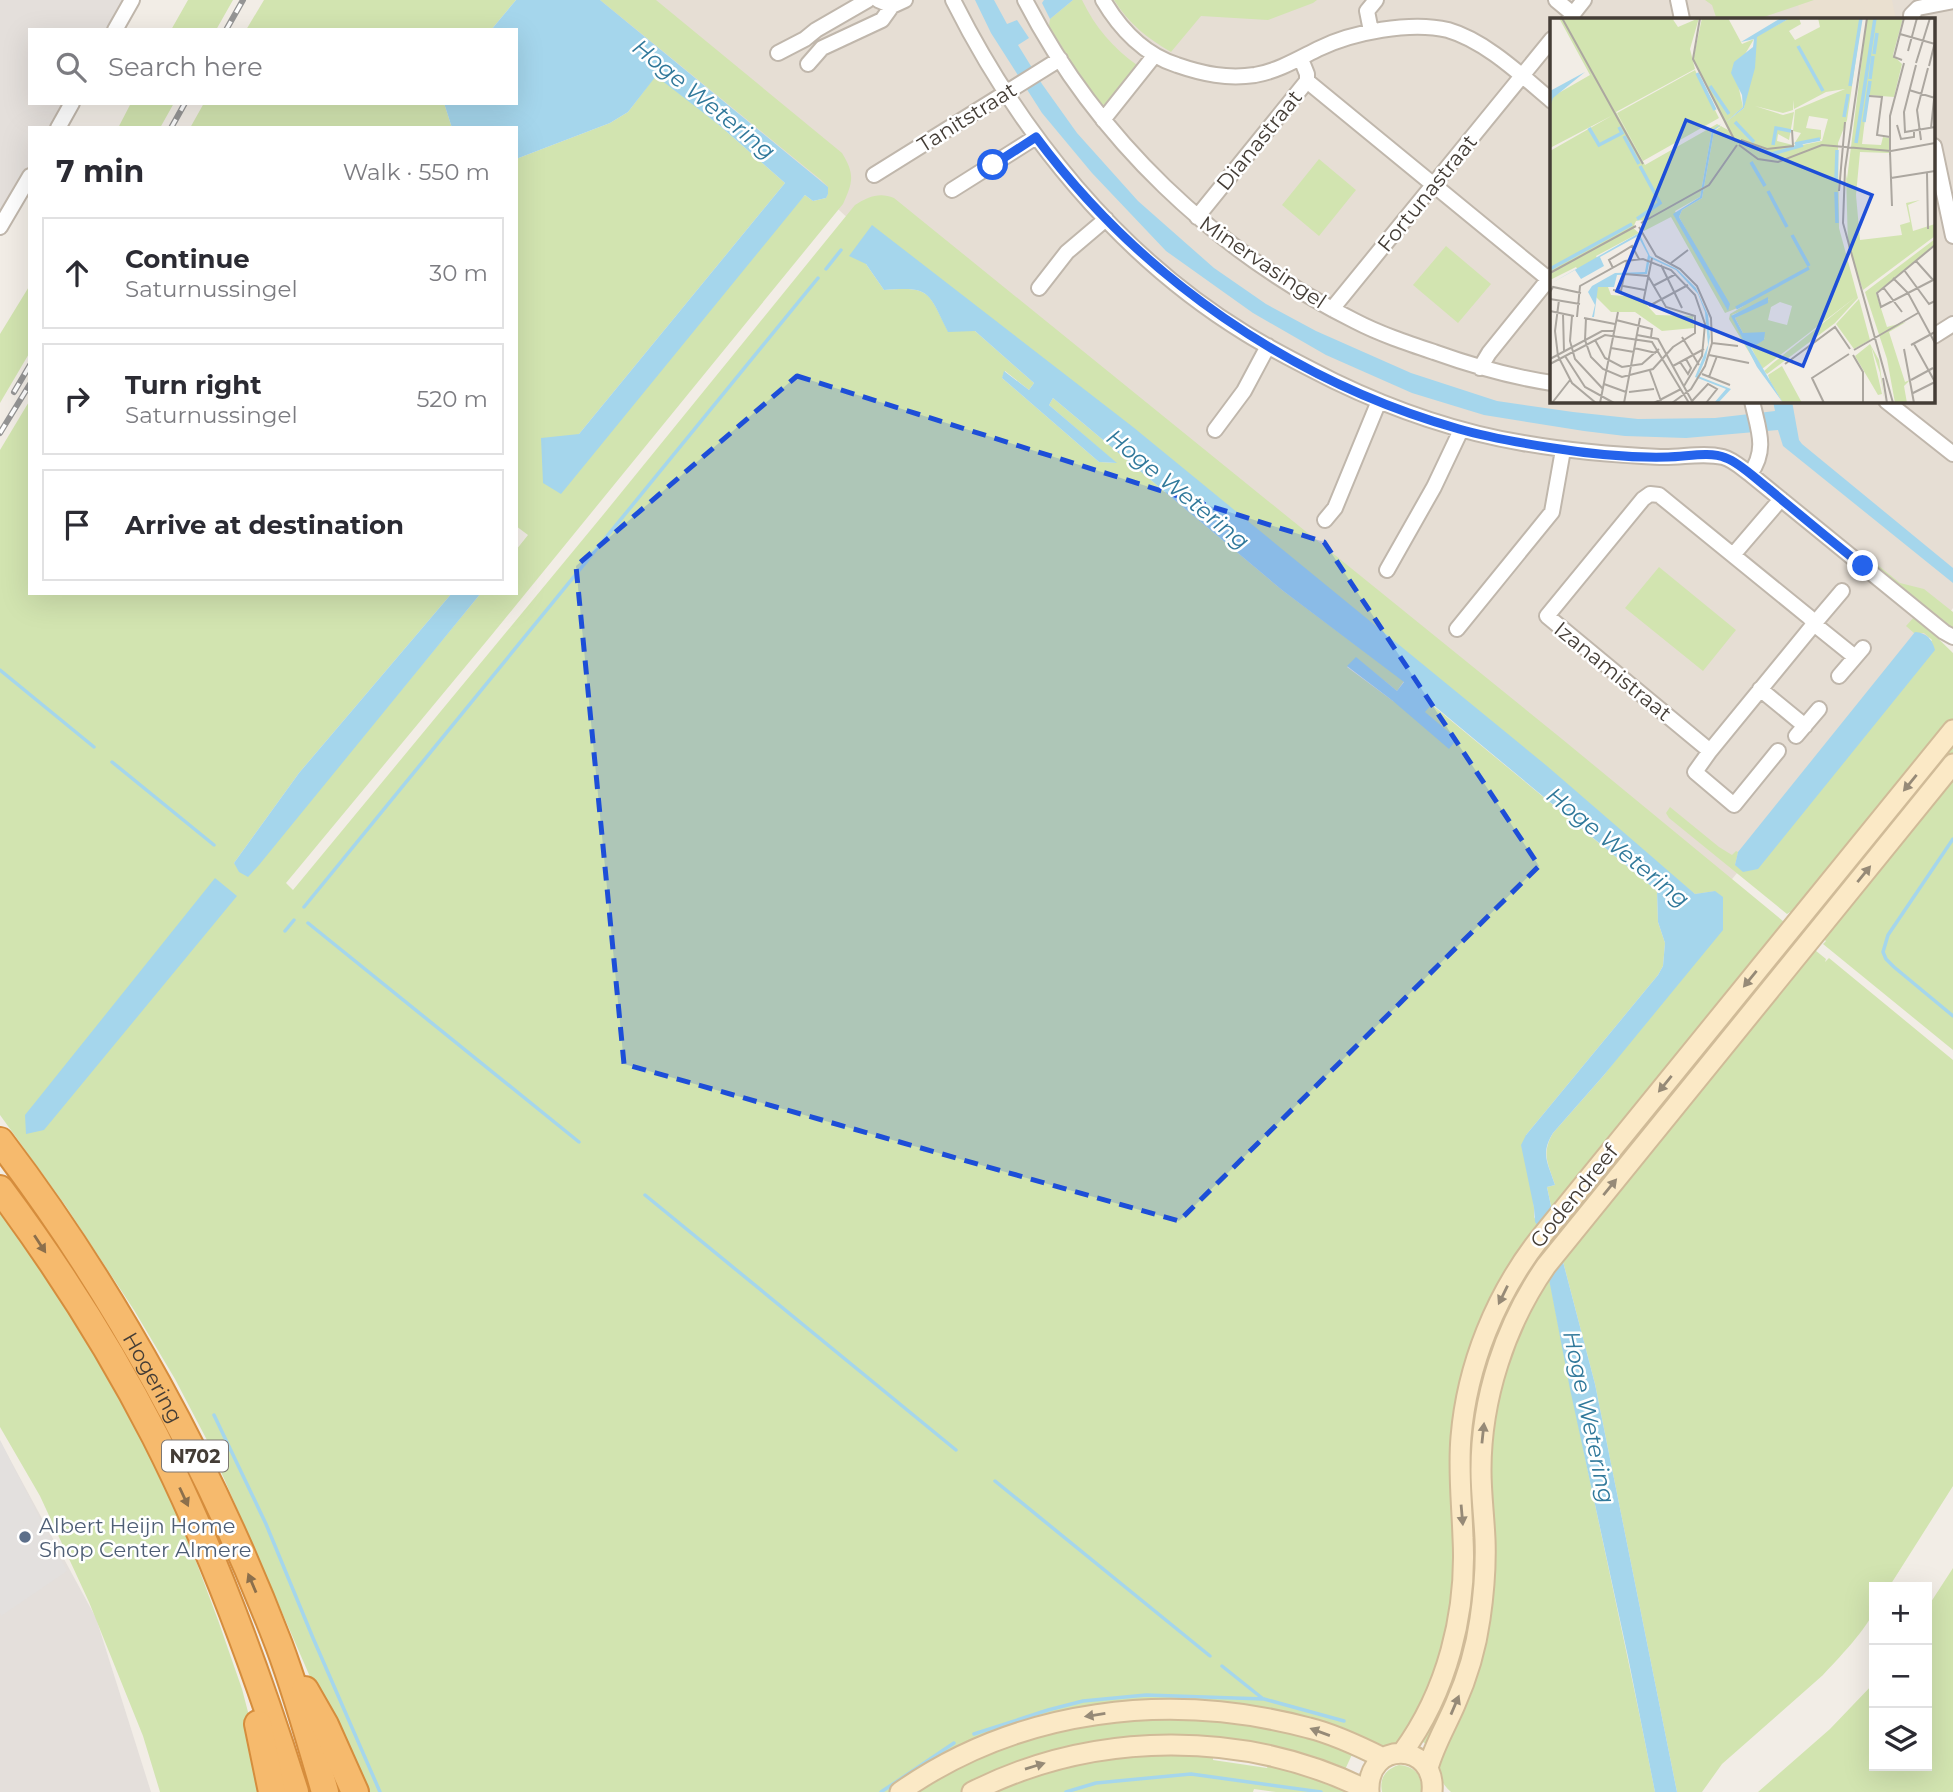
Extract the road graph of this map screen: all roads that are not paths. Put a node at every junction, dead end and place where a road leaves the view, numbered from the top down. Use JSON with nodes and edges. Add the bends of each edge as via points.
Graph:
{"nodes":[{"id":1,"x":132,"y":0,"type":"edge"},
{"id":2,"x":868,"y":0,"type":"edge"},
{"id":3,"x":878,"y":0,"type":"edge"},
{"id":4,"x":953,"y":0,"type":"edge"},
{"id":5,"x":1025,"y":0,"type":"edge"},
{"id":6,"x":1103,"y":0,"type":"edge"},
{"id":7,"x":1376,"y":0,"type":"edge"},
{"id":8,"x":1556,"y":0,"type":"edge"},
{"id":9,"x":1584,"y":0,"type":"edge"},
{"id":10,"x":1678,"y":0,"type":"edge"},
{"id":11,"x":1953,"y":1,"type":"edge"},
{"id":12,"x":899,"y":3,"type":"edge"},
{"id":13,"x":1571,"y":17,"type":"edge"},
{"id":14,"x":1682,"y":18,"type":"edge"},
{"id":15,"x":1911,"y":18,"type":"edge"},
{"id":16,"x":116,"y":28,"type":"edge"},
{"id":17,"x":1371,"y":31,"type":"junction"},
{"id":18,"x":1550,"y":41,"type":"edge"},
{"id":19,"x":778,"y":54,"type":"dead end"},
{"id":20,"x":1154,"y":56,"type":"junction"},
{"id":21,"x":1301,"y":59,"type":"junction"},
{"id":22,"x":1055,"y":62,"type":"junction"},
{"id":23,"x":808,"y":64,"type":"dead end"},
{"id":24,"x":1521,"y":76,"type":"junction"},
{"id":25,"x":1307,"y":81,"type":"junction"},
{"id":26,"x":1010,"y":91,"type":"junction"},
{"id":27,"x":1550,"y":99,"type":"edge"},
{"id":28,"x":71,"y":105,"type":"edge"},
{"id":29,"x":1103,"y":120,"type":"junction"},
{"id":30,"x":59,"y":126,"type":"edge"},
{"id":31,"x":1036,"y":137,"type":"junction"},
{"id":32,"x":1936,"y":160,"type":"edge"},
{"id":33,"x":874,"y":175,"type":"dead end"},
{"id":34,"x":28,"y":179,"type":"edge"},
{"id":35,"x":1433,"y":186,"type":"junction"},
{"id":36,"x":1940,"y":187,"type":"edge"},
{"id":37,"x":952,"y":190,"type":"dead end"},
{"id":38,"x":1198,"y":218,"type":"junction"},
{"id":39,"x":1105,"y":219,"type":"junction"},
{"id":40,"x":0,"y":227,"type":"edge"},
{"id":41,"x":1953,"y":236,"type":"edge"},
{"id":42,"x":1550,"y":278,"type":"edge"},
{"id":43,"x":1550,"y":280,"type":"edge"},
{"id":44,"x":1039,"y":288,"type":"dead end"},
{"id":45,"x":1332,"y":309,"type":"junction"},
{"id":46,"x":1953,"y":324,"type":"edge"},
{"id":47,"x":1936,"y":335,"type":"edge"},
{"id":48,"x":1268,"y":346,"type":"junction"},
{"id":49,"x":1480,"y":368,"type":"junction"},
{"id":50,"x":1550,"y":383,"type":"edge"},
{"id":51,"x":1379,"y":401,"type":"junction"},
{"id":52,"x":1887,"y":402,"type":"edge"},
{"id":53,"x":1753,"y":407,"type":"edge"},
{"id":54,"x":1215,"y":430,"type":"dead end"},
{"id":55,"x":1461,"y":430,"type":"junction"},
{"id":56,"x":1563,"y":450,"type":"junction"},
{"id":57,"x":1953,"y":454,"type":"edge"},
{"id":58,"x":1750,"y":474,"type":"junction"},
{"id":59,"x":1781,"y":499,"type":"junction"},
{"id":60,"x":1325,"y":520,"type":"dead end"},
{"id":61,"x":1733,"y":555,"type":"junction"},
{"id":62,"x":1387,"y":569,"type":"dead end"},
{"id":63,"x":1842,"y":591,"type":"dead end"},
{"id":64,"x":1814,"y":624,"type":"junction"},
{"id":65,"x":1457,"y":629,"type":"dead end"},
{"id":66,"x":1948,"y":634,"type":"edge"},
{"id":67,"x":1953,"y":646,"type":"edge"},
{"id":68,"x":1839,"y":676,"type":"dead end"},
{"id":69,"x":1760,"y":689,"type":"junction"},
{"id":70,"x":1819,"y":709,"type":"dead end"},
{"id":71,"x":1953,"y":730,"type":"edge"},
{"id":72,"x":1710,"y":751,"type":"junction"},
{"id":73,"x":1779,"y":751,"type":"dead end"},
{"id":74,"x":1953,"y":764,"type":"edge"},
{"id":75,"x":0,"y":1141,"type":"edge"},
{"id":76,"x":0,"y":1189,"type":"edge"},
{"id":77,"x":279,"y":1646,"type":"junction"},
{"id":78,"x":246,"y":1650,"type":"junction"},
{"id":79,"x":1392,"y":1755,"type":"junction"},
{"id":80,"x":1434,"y":1784,"type":"edge"},
{"id":81,"x":1369,"y":1791,"type":"edge"},
{"id":82,"x":272,"y":1792,"type":"edge"},
{"id":83,"x":295,"y":1792,"type":"edge"},
{"id":84,"x":325,"y":1792,"type":"edge"},
{"id":85,"x":355,"y":1792,"type":"edge"},
{"id":86,"x":900,"y":1792,"type":"edge"},
{"id":87,"x":972,"y":1792,"type":"edge"}],
"edges":[{"from":1,"to":16,"type":"street"},
{"from":2,"to":19,"type":"street"},
{"from":3,"to":12,"type":"street"},
{"from":4,"to":26,"type":"street","via":[[973,39]]},
{"from":5,"to":22,"type":"street","name":"Minervasingel"},
{"from":6,"to":20,"type":"street","via":[[1130,36]]},
{"from":7,"to":17,"type":"street","via":[[1367,11]]},
{"from":8,"to":13,"type":"street"},
{"from":9,"to":13,"type":"street"},
{"from":10,"to":14,"type":"street"},
{"from":11,"to":15,"type":"street","via":[[1918,8]]},
{"from":12,"to":23,"type":"street","via":[[882,20],[822,48]]},
{"from":17,"to":21,"type":"street"},
{"from":17,"to":24,"type":"street","via":[[1398,27],[1447,30],[1482,46]]},
{"from":18,"to":24,"type":"street","name":"Fortunastraat"},
{"from":20,"to":21,"type":"street","via":[[1220,77],[1255,75]]},
{"from":20,"to":29,"type":"street"},
{"from":21,"to":25,"type":"street","name":"Dianastraat"},
{"from":22,"to":26,"type":"street","name":"Tanitstraat"},
{"from":22,"to":29,"type":"street","name":"Minervasingel"},
{"from":24,"to":27,"type":"street"},
{"from":24,"to":35,"type":"street","name":"Fortunastraat"},
{"from":25,"to":35,"type":"street"},
{"from":25,"to":38,"type":"street","name":"Dianastraat"},
{"from":26,"to":31,"type":"street"},
{"from":26,"to":33,"type":"street","name":"Tanitstraat"},
{"from":28,"to":30,"type":"street"},
{"from":29,"to":38,"type":"street","name":"Minervasingel"},
{"from":31,"to":37,"type":"street"},
{"from":31,"to":39,"type":"street"},
{"from":32,"to":36,"type":"street"},
{"from":34,"to":40,"type":"street"},
{"from":35,"to":42,"type":"street"},
{"from":35,"to":45,"type":"street","name":"Fortunastraat"},
{"from":36,"to":41,"type":"street"},
{"from":38,"to":45,"type":"street","name":"Minervasingel","via":[[1286,282]]},
{"from":39,"to":44,"type":"street","via":[[1067,252]]},
{"from":39,"to":48,"type":"street","via":[[1196,299]]},
{"from":43,"to":49,"type":"street"},
{"from":45,"to":49,"type":"street","name":"Minervasingel","via":[[1396,339]]},
{"from":46,"to":47,"type":"street"},
{"from":48,"to":51,"type":"street"},
{"from":48,"to":54,"type":"street","via":[[1244,391]]},
{"from":49,"to":50,"type":"street","name":"Minervasingel"},
{"from":51,"to":55,"type":"street"},
{"from":51,"to":60,"type":"street","via":[[1335,508]]},
{"from":52,"to":57,"type":"street"},
{"from":53,"to":58,"type":"street","via":[[1761,450]]},
{"from":55,"to":56,"type":"street"},
{"from":55,"to":62,"type":"street"},
{"from":56,"to":58,"type":"street","via":[[1706,455],[1726,458]]},
{"from":56,"to":65,"type":"street","via":[[1552,512]]},
{"from":58,"to":59,"type":"street"},
{"from":59,"to":61,"type":"street"},
{"from":59,"to":66,"type":"street"},
{"from":61,"to":64,"type":"street","name":"Izanamistraat"},
{"from":61,"to":72,"type":"street","name":"Izanamistraat","via":[[1659,495],[1650,494],[1547,616]]},
{"from":63,"to":64,"type":"street"},
{"from":64,"to":68,"type":"street","name":"Izanamistraat","via":[[1859,652]]},
{"from":64,"to":69,"type":"street"},
{"from":66,"to":67,"type":"street"},
{"from":69,"to":70,"type":"street","via":[[1800,731]]},
{"from":69,"to":72,"type":"street"},
{"from":71,"to":79,"type":"main road","name":"Godendreef","one_way":true,"via":[[1540,1237],[1504,1292],[1480,1347],[1463,1415],[1459,1467],[1464,1567],[1458,1618],[1444,1673],[1418,1731]]},
{"from":72,"to":73,"type":"street","via":[[1695,772],[1734,804]]},
{"from":80,"to":74,"type":"main road","name":"Godendreef","one_way":true,"via":[[1432,1754],[1464,1681],[1480,1622],[1486,1564],[1481,1471],[1486,1414],[1501,1356],[1520,1310],[1546,1266]]},
{"from":77,"to":75,"type":"highway","name":"Hogering","number":"N702","one_way":true,"via":[[202,1469],[159,1387],[88,1266]]},
{"from":76,"to":78,"type":"highway","name":"Hogering","number":"N702","one_way":true,"via":[[93,1325],[155,1435],[208,1550]]},
{"from":77,"to":84,"type":"highway","name":"Hogering","number":"N702"},
{"from":77,"to":85,"type":"highway","number":"N702","via":[[325,1725]]},
{"from":78,"to":82,"type":"highway","number":"N702"},
{"from":78,"to":83,"type":"highway","name":"Hogering","number":"N702"},
{"from":79,"to":80,"type":"main road","via":[[1421,1760]]},
{"from":79,"to":81,"type":"main road","name":"Godendreef","via":[[1374,1766]]},
{"from":79,"to":86,"type":"main road","one_way":true,"via":[[1261,1717],[1200,1709],[1127,1710],[1059,1721],[1013,1735]]},
{"from":87,"to":81,"type":"main road","one_way":true,"via":[[1054,1760],[1118,1748],[1168,1745],[1269,1755]]}]}
